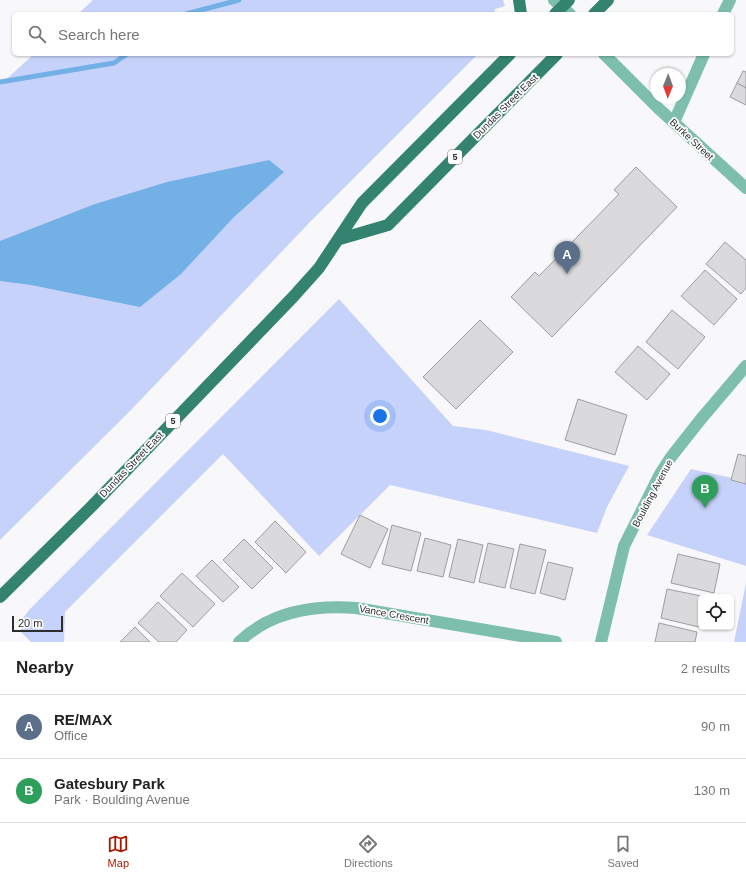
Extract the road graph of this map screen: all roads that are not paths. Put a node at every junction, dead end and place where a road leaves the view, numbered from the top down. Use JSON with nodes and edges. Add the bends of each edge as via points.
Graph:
{"nodes":[{"id":1,"x":519,"y":0,"type":"edge"},
{"id":2,"x":608,"y":0,"type":"edge"},
{"id":3,"x":730,"y":0,"type":"edge"},
{"id":4,"x":564,"y":6,"type":"edge"},
{"id":5,"x":521,"y":12,"type":"edge"},
{"id":6,"x":574,"y":12,"type":"edge"},
{"id":7,"x":596,"y":12,"type":"edge"},
{"id":8,"x":724,"y":12,"type":"edge"},
{"id":9,"x":508,"y":56,"type":"edge"},
{"id":10,"x":555,"y":56,"type":"edge"},
{"id":11,"x":606,"y":56,"type":"edge"},
{"id":12,"x":703,"y":56,"type":"edge"},
{"id":13,"x":674,"y":122,"type":"junction"},
{"id":14,"x":746,"y":188,"type":"edge"},
{"id":15,"x":340,"y":239,"type":"junction"},
{"id":16,"x":746,"y":366,"type":"edge"},
{"id":17,"x":0,"y":597,"type":"edge"},
{"id":18,"x":239,"y":642,"type":"edge"},
{"id":19,"x":556,"y":642,"type":"edge"},
{"id":20,"x":601,"y":642,"type":"edge"}],
"edges":[{"from":1,"to":5,"type":"main road"},
{"from":2,"to":7,"type":"main road"},
{"from":3,"to":8,"type":"street"},
{"from":4,"to":6,"type":"street"},
{"from":9,"to":15,"type":"main road","name":"Dundas Street East","number":"5","via":[[362,203]]},
{"from":10,"to":15,"type":"main road","name":"Dundas Street East","number":"5","via":[[388,225]]},
{"from":11,"to":13,"type":"street","name":"Burke Street"},
{"from":12,"to":13,"type":"street"},
{"from":13,"to":14,"type":"street","name":"Burke Street"},
{"from":15,"to":17,"type":"main road","name":"Dundas Street East","number":"5","via":[[319,268],[293,296],[92,506]]},
{"from":16,"to":20,"type":"street","name":"Boulding Avenue","via":[[701,419],[660,474],[624,546]]},
{"from":18,"to":19,"type":"street","name":"Vance Crescent","via":[[278,617],[316,607],[336,606]]}]}
